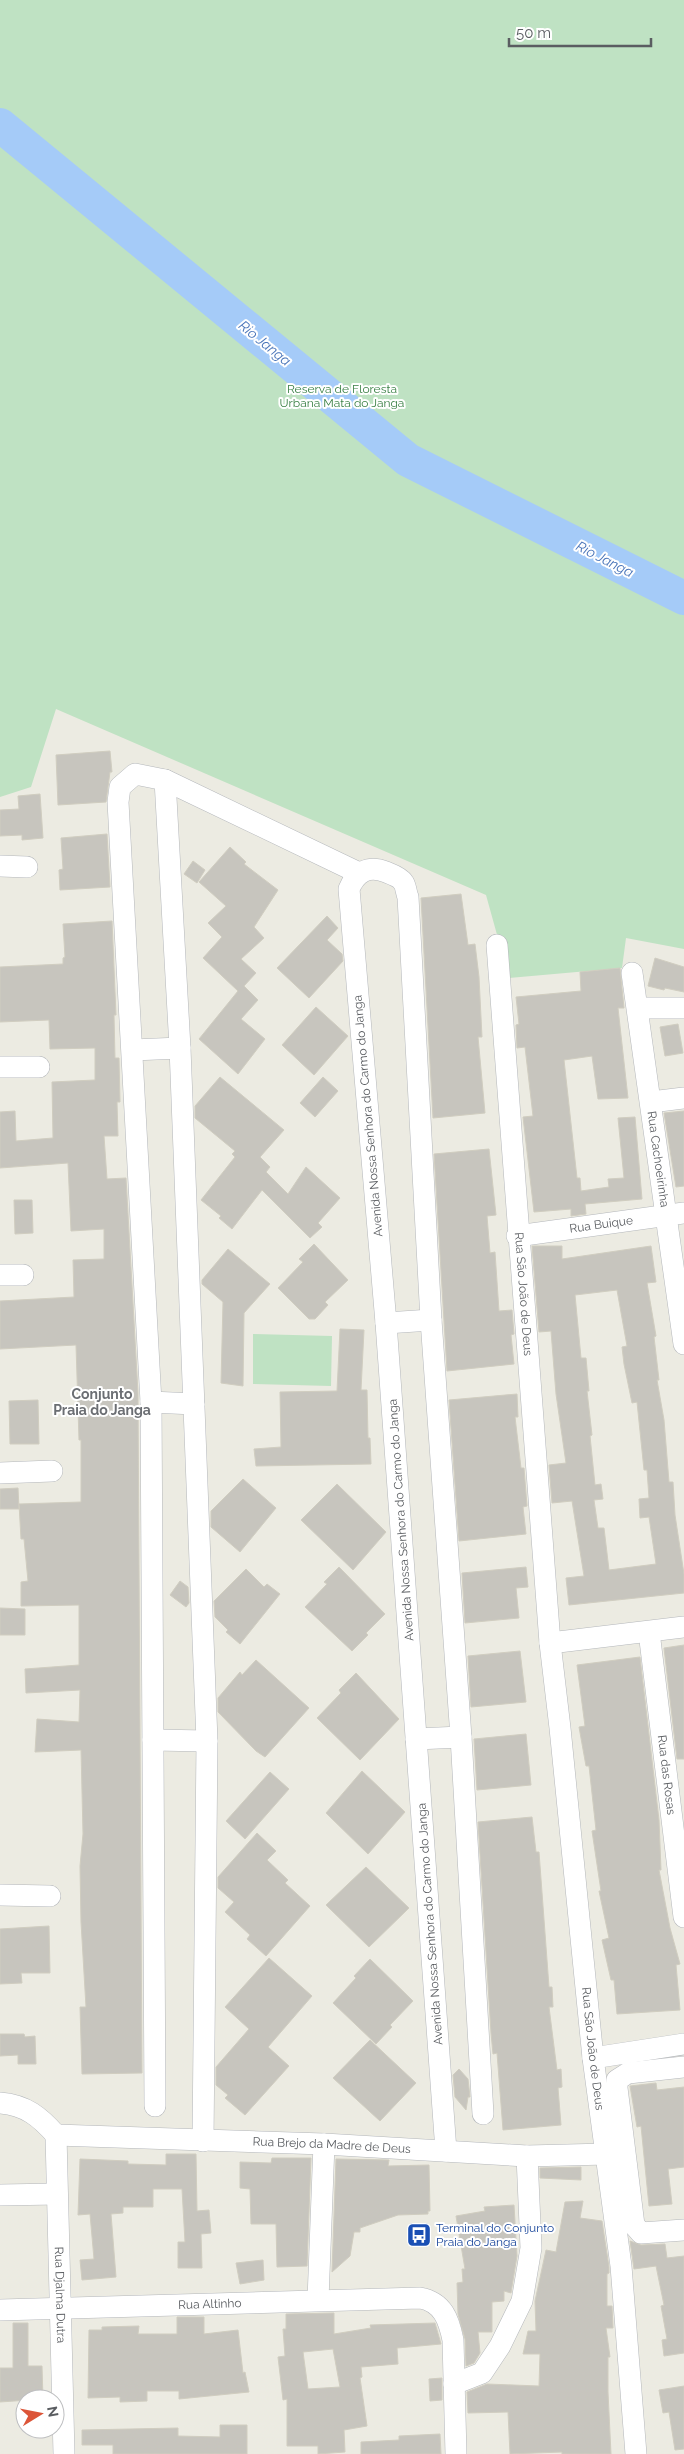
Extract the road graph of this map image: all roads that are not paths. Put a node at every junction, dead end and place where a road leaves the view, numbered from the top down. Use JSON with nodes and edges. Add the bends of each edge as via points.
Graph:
{"nodes":[{"id":1,"x":165,"y":780,"type":"junction"},
{"id":2,"x":0,"y":866,"type":"edge"},
{"id":3,"x":27,"y":867,"type":"dead end"},
{"id":4,"x":354,"y":881,"type":"junction"},
{"id":5,"x":496,"y":945,"type":"dead end"},
{"id":6,"x":632,"y":973,"type":"dead end"},
{"id":7,"x":638,"y":1008,"type":"junction"},
{"id":8,"x":684,"y":1008,"type":"edge"},
{"id":9,"x":180,"y":1048,"type":"junction"},
{"id":10,"x":133,"y":1050,"type":"junction"},
{"id":11,"x":0,"y":1067,"type":"edge"},
{"id":12,"x":39,"y":1067,"type":"dead end"},
{"id":13,"x":684,"y":1098,"type":"edge"},
{"id":14,"x":651,"y":1102,"type":"junction"},
{"id":15,"x":676,"y":1214,"type":"edge"},
{"id":16,"x":517,"y":1236,"type":"junction"},
{"id":17,"x":0,"y":1275,"type":"edge"},
{"id":18,"x":24,"y":1275,"type":"dead end"},
{"id":19,"x":431,"y":1320,"type":"junction"},
{"id":20,"x":386,"y":1322,"type":"junction"},
{"id":21,"x":684,"y":1344,"type":"edge"},
{"id":22,"x":151,"y":1402,"type":"junction"},
{"id":23,"x":194,"y":1404,"type":"junction"},
{"id":24,"x":52,"y":1471,"type":"dead end"},
{"id":25,"x":0,"y":1473,"type":"edge"},
{"id":26,"x":684,"y":1627,"type":"edge"},
{"id":27,"x":649,"y":1632,"type":"junction"},
{"id":28,"x":550,"y":1643,"type":"junction"},
{"id":29,"x":461,"y":1737,"type":"junction"},
{"id":30,"x":416,"y":1739,"type":"junction"},
{"id":31,"x":153,"y":1740,"type":"junction"},
{"id":32,"x":206,"y":1742,"type":"junction"},
{"id":33,"x":0,"y":1895,"type":"edge"},
{"id":34,"x":50,"y":1896,"type":"dead end"},
{"id":35,"x":684,"y":1917,"type":"edge"},
{"id":36,"x":684,"y":2044,"type":"edge"},
{"id":37,"x":593,"y":2058,"type":"junction"},
{"id":38,"x":684,"y":2066,"type":"edge"},
{"id":39,"x":0,"y":2103,"type":"edge"},
{"id":40,"x":155,"y":2106,"type":"dead end"},
{"id":41,"x":483,"y":2114,"type":"dead end"},
{"id":42,"x":56,"y":2135,"type":"junction"},
{"id":43,"x":203,"y":2141,"type":"junction"},
{"id":44,"x":324,"y":2144,"type":"junction"},
{"id":45,"x":446,"y":2151,"type":"junction"},
{"id":46,"x":607,"y":2154,"type":"junction"},
{"id":47,"x":527,"y":2156,"type":"junction"},
{"id":48,"x":57,"y":2194,"type":"junction"},
{"id":49,"x":0,"y":2195,"type":"edge"},
{"id":50,"x":684,"y":2230,"type":"edge"},
{"id":51,"x":318,"y":2300,"type":"junction"},
{"id":52,"x":61,"y":2309,"type":"junction"},
{"id":53,"x":0,"y":2310,"type":"edge"},
{"id":54,"x":454,"y":2384,"type":"junction"},
{"id":55,"x":64,"y":2454,"type":"edge"},
{"id":56,"x":456,"y":2454,"type":"edge"},
{"id":57,"x":636,"y":2454,"type":"edge"}],
"edges":[{"from":1,"to":4,"type":"street"},
{"from":1,"to":9,"type":"street"},
{"from":1,"to":10,"type":"street","via":[[135,774],[120,787],[118,802]]},
{"from":2,"to":3,"type":"street"},
{"from":4,"to":19,"type":"street","via":[[369,869],[378,869],[403,882],[408,897]]},
{"from":4,"to":20,"type":"street","name":"Avenida Nossa Senhora do Carmo do Janga"},
{"from":5,"to":16,"type":"street","name":"Rua São João de Deus"},
{"from":6,"to":7,"type":"street","name":"Rua Cachoeirinha"},
{"from":7,"to":8,"type":"street"},
{"from":7,"to":14,"type":"street","name":"Rua Cachoeirinha"},
{"from":9,"to":10,"type":"street"},
{"from":9,"to":23,"type":"street"},
{"from":10,"to":22,"type":"street"},
{"from":11,"to":12,"type":"street"},
{"from":13,"to":14,"type":"street"},
{"from":14,"to":15,"type":"street","name":"Rua Cachoeirinha"},
{"from":15,"to":16,"type":"street","name":"Rua Buique"},
{"from":15,"to":21,"type":"street","name":"Rua Cachoeirinha"},
{"from":16,"to":28,"type":"street","name":"Rua São João de Deus"},
{"from":17,"to":18,"type":"street"},
{"from":19,"to":20,"type":"street"},
{"from":19,"to":29,"type":"street"},
{"from":20,"to":30,"type":"street","name":"Avenida Nossa Senhora do Carmo do Janga"},
{"from":22,"to":23,"type":"street"},
{"from":22,"to":31,"type":"street"},
{"from":23,"to":32,"type":"street"},
{"from":24,"to":25,"type":"street"},
{"from":26,"to":27,"type":"street"},
{"from":27,"to":28,"type":"street"},
{"from":27,"to":35,"type":"street","name":"Rua das Rosas"},
{"from":28,"to":37,"type":"street","name":"Rua São João de Deus"},
{"from":29,"to":30,"type":"street"},
{"from":29,"to":41,"type":"street"},
{"from":30,"to":45,"type":"street","name":"Avenida Nossa Senhora do Carmo do Janga"},
{"from":31,"to":32,"type":"street"},
{"from":31,"to":40,"type":"street"},
{"from":32,"to":43,"type":"street"},
{"from":33,"to":34,"type":"street"},
{"from":36,"to":37,"type":"street"},
{"from":37,"to":46,"type":"street","name":"Rua São João de Deus"},
{"from":38,"to":50,"type":"street","via":[[628,2073],[618,2080],[617,2088],[634,2225],[641,2233]]},
{"from":39,"to":42,"type":"street","via":[[32,2111]]},
{"from":42,"to":43,"type":"street","name":"Rua Brejo da Madre de Deus"},
{"from":42,"to":48,"type":"street","name":"Rua Djalma Dutra"},
{"from":43,"to":44,"type":"street","name":"Rua Brejo da Madre de Deus"},
{"from":44,"to":45,"type":"street","name":"Rua Brejo da Madre de Deus"},
{"from":44,"to":51,"type":"street"},
{"from":45,"to":47,"type":"street","name":"Rua Brejo da Madre de Deus"},
{"from":46,"to":47,"type":"street","name":"Rua Brejo da Madre de Deus"},
{"from":46,"to":57,"type":"street","name":"Rua São João de Deus","via":[[621,2266]]},
{"from":47,"to":54,"type":"street","via":[[531,2248],[522,2301],[500,2346],[482,2373]]},
{"from":48,"to":49,"type":"street"},
{"from":48,"to":52,"type":"street","name":"Rua Djalma Dutra"},
{"from":51,"to":52,"type":"street","name":"Rua Altinho"},
{"from":51,"to":54,"type":"street","name":"Rua Altinho","via":[[420,2298],[436,2303],[450,2323]]},
{"from":52,"to":53,"type":"street","name":"Rua Altinho"},
{"from":52,"to":55,"type":"street","name":"Rua Djalma Dutra"},
{"from":54,"to":56,"type":"street"}]}
